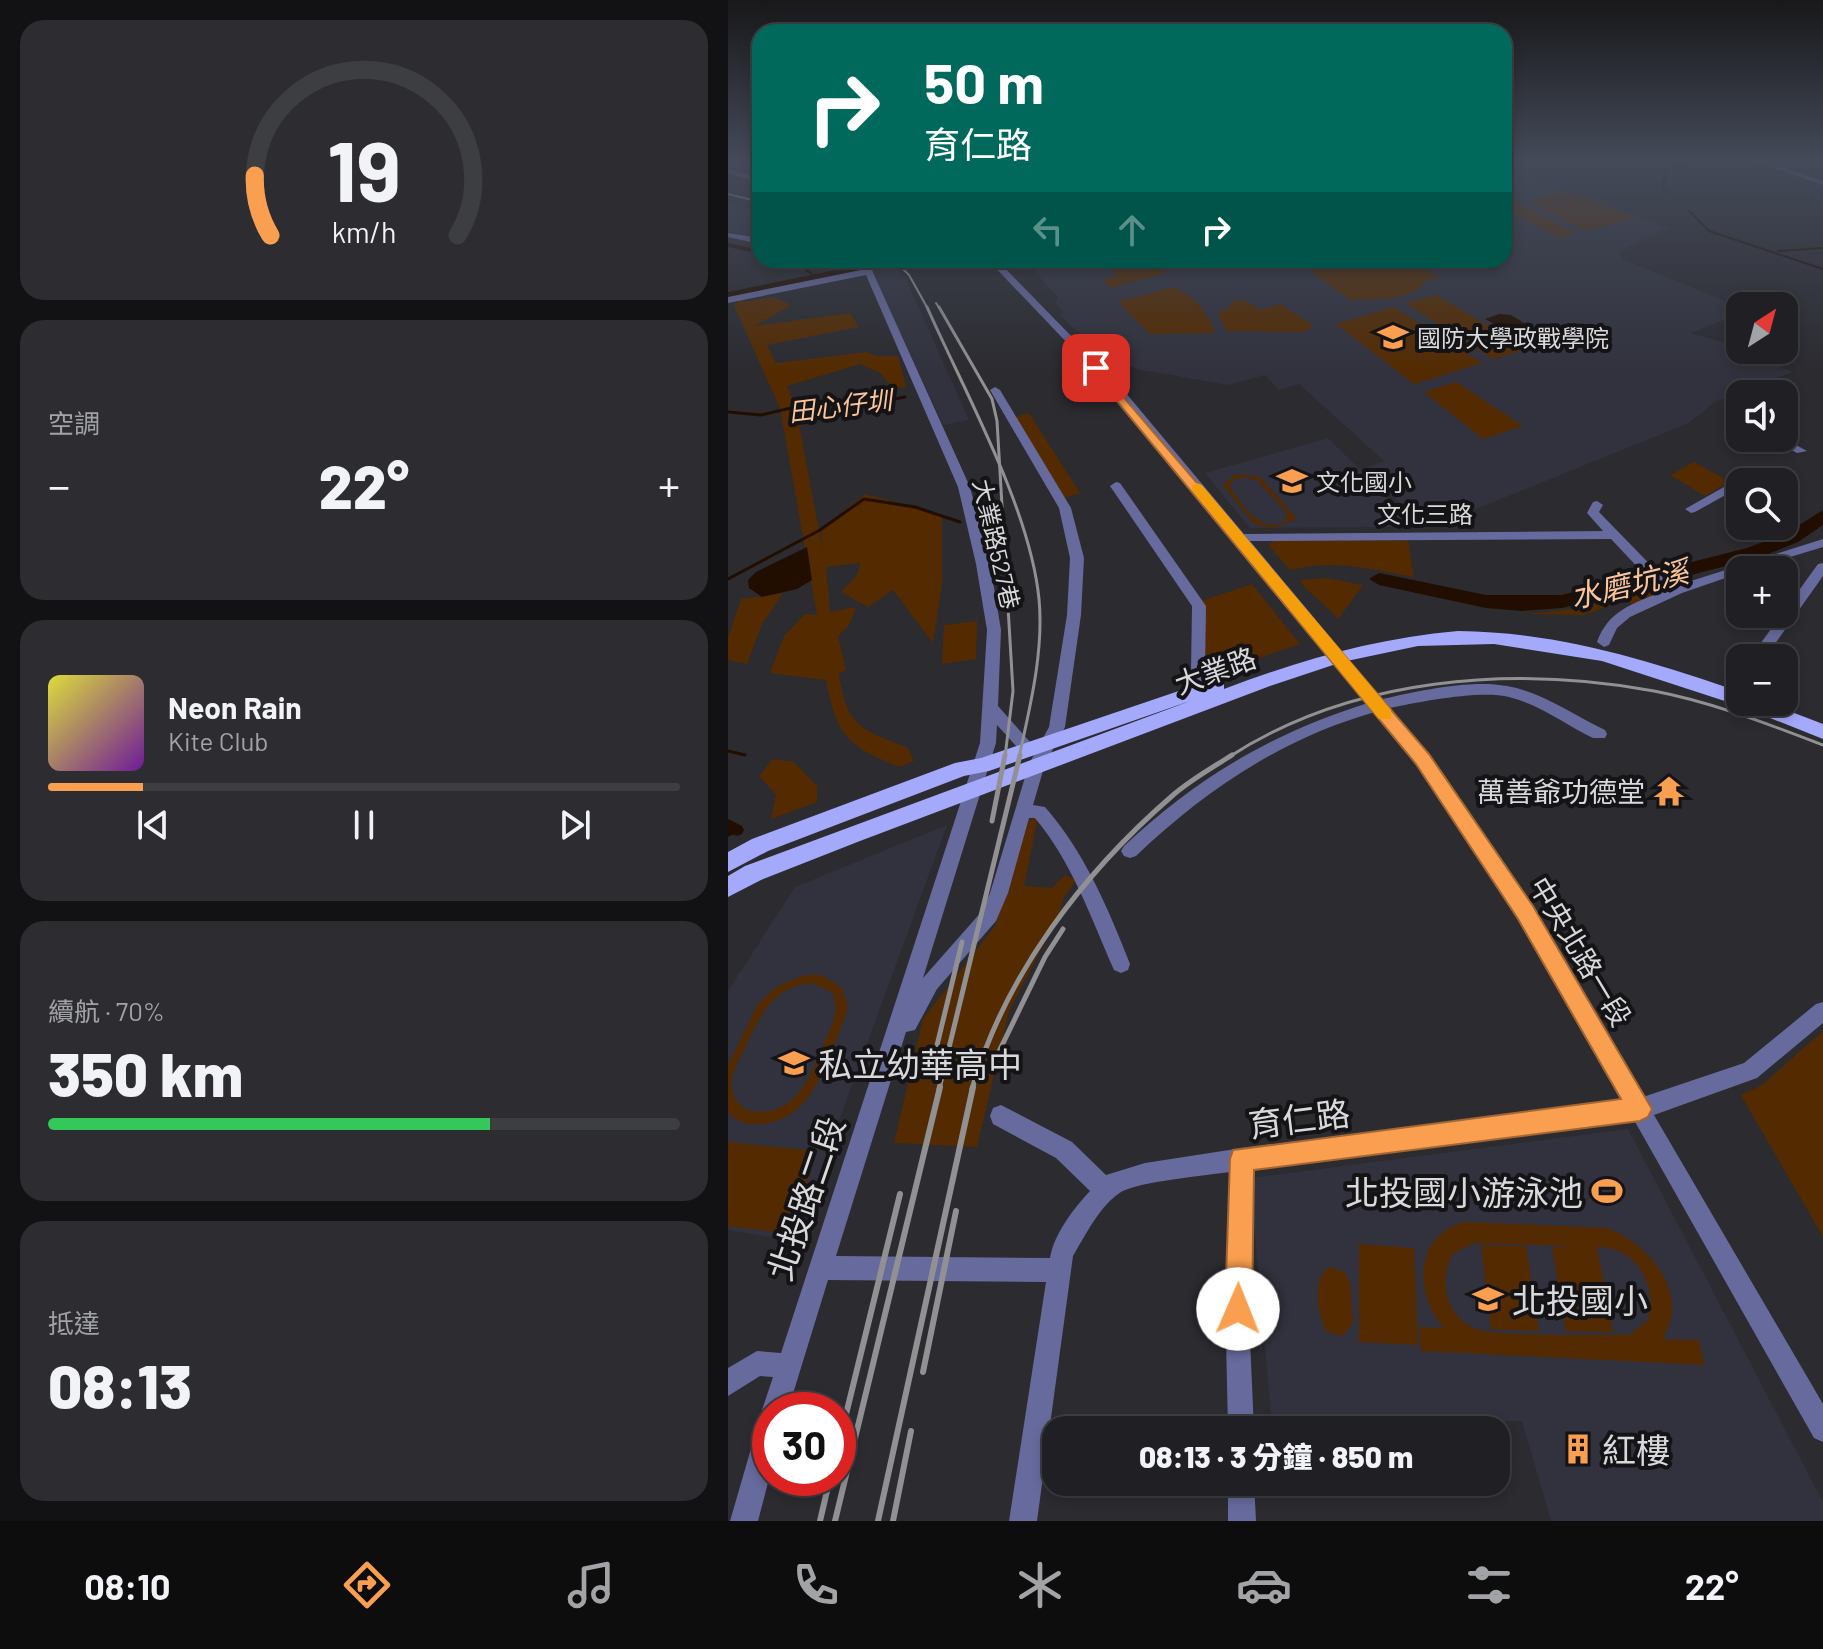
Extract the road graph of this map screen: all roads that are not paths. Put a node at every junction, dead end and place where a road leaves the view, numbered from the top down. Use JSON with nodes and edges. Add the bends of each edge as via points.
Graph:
{"nodes":[{"id":1,"x":728,"y":235,"type":"edge"},
{"id":2,"x":752,"y":240,"type":"edge"},
{"id":3,"x":855,"y":268,"type":"edge"},
{"id":4,"x":855,"y":268,"type":"edge"},
{"id":5,"x":864,"y":268,"type":"edge"},
{"id":6,"x":1000,"y":268,"type":"edge"},
{"id":7,"x":791,"y":283,"type":"junction"},
{"id":8,"x":728,"y":291,"type":"edge"},
{"id":9,"x":728,"y":300,"type":"edge"},
{"id":10,"x":995,"y":390,"type":"dead end"},
{"id":11,"x":1798,"y":450,"type":"edge"},
{"id":12,"x":1786,"y":460,"type":"dead end"},
{"id":13,"x":1116,"y":486,"type":"dead end"},
{"id":14,"x":1726,"y":490,"type":"edge"},
{"id":15,"x":1597,"y":505,"type":"dead end"},
{"id":16,"x":1691,"y":509,"type":"dead end"},
{"id":17,"x":1613,"y":535,"type":"junction"},
{"id":18,"x":1238,"y":539,"type":"junction"},
{"id":19,"x":1823,"y":543,"type":"edge"},
{"id":20,"x":1823,"y":567,"type":"edge"},
{"id":21,"x":1668,"y":591,"type":"junction"},
{"id":22,"x":1604,"y":642,"type":"junction"},
{"id":23,"x":1767,"y":644,"type":"edge"},
{"id":24,"x":1331,"y":651,"type":"junction"},
{"id":25,"x":1726,"y":687,"type":"edge"},
{"id":26,"x":1207,"y":688,"type":"junction"},
{"id":27,"x":1726,"y":688,"type":"edge"},
{"id":28,"x":988,"y":706,"type":"junction"},
{"id":29,"x":1378,"y":707,"type":"junction"},
{"id":30,"x":1798,"y":709,"type":"edge"},
{"id":31,"x":1789,"y":716,"type":"edge"},
{"id":32,"x":1823,"y":719,"type":"edge"},
{"id":33,"x":1823,"y":732,"type":"edge"},
{"id":34,"x":1599,"y":734,"type":"dead end"},
{"id":35,"x":1052,"y":740,"type":"junction"},
{"id":36,"x":1022,"y":742,"type":"dead end"},
{"id":37,"x":1037,"y":764,"type":"junction"},
{"id":38,"x":982,"y":766,"type":"junction"},
{"id":39,"x":974,"y":787,"type":"junction"},
{"id":40,"x":1022,"y":811,"type":"junction"},
{"id":41,"x":1130,"y":851,"type":"dead end"},
{"id":42,"x":728,"y":863,"type":"edge"},
{"id":43,"x":728,"y":887,"type":"edge"},
{"id":44,"x":1121,"y":964,"type":"dead end"},
{"id":45,"x":1823,"y":1011,"type":"edge"},
{"id":46,"x":892,"y":1053,"type":"junction"},
{"id":47,"x":1640,"y":1109,"type":"junction"},
{"id":48,"x":1001,"y":1116,"type":"dead end"},
{"id":49,"x":1242,"y":1159,"type":"junction"},
{"id":50,"x":1105,"y":1190,"type":"junction"},
{"id":51,"x":819,"y":1268,"type":"junction"},
{"id":52,"x":1057,"y":1270,"type":"junction"},
{"id":53,"x":789,"y":1366,"type":"junction"},
{"id":54,"x":728,"y":1383,"type":"edge"},
{"id":55,"x":781,"y":1392,"type":"edge"},
{"id":56,"x":1241,"y":1416,"type":"edge"},
{"id":57,"x":1823,"y":1429,"type":"edge"},
{"id":58,"x":752,"y":1492,"type":"edge"},
{"id":59,"x":1241,"y":1496,"type":"edge"},
{"id":60,"x":744,"y":1521,"type":"edge"},
{"id":61,"x":1023,"y":1521,"type":"edge"},
{"id":62,"x":1242,"y":1521,"type":"edge"}],
"edges":[{"from":1,"to":2,"type":"street"},
{"from":3,"to":7,"type":"street"},
{"from":4,"to":7,"type":"street"},
{"from":5,"to":28,"type":"street","name":"大業路527巷","via":[[964,487],[994,630]]},
{"from":6,"to":18,"type":"street","name":"中央北路一段","via":[[1116,388]]},
{"from":7,"to":8,"type":"street"},
{"from":7,"to":9,"type":"street"},
{"from":10,"to":35,"type":"street","via":[[1065,508],[1077,558],[1074,615]]},
{"from":11,"to":12,"type":"street"},
{"from":13,"to":26,"type":"street","via":[[1199,606],[1198,670]]},
{"from":14,"to":16,"type":"street"},
{"from":15,"to":17,"type":"street","via":[[1593,513]]},
{"from":17,"to":18,"type":"street","name":"文化三路"},
{"from":17,"to":21,"type":"street"},
{"from":18,"to":24,"type":"street","name":"中央北路一段"},
{"from":19,"to":21,"type":"street"},
{"from":20,"to":23,"type":"street"},
{"from":21,"to":22,"type":"street","via":[[1620,618]]},
{"from":22,"to":24,"type":"main road","name":"大業路","via":[[1468,625],[1401,629]]},
{"from":22,"to":25,"type":"main road","name":"大業路"},
{"from":24,"to":26,"type":"main road","name":"大業路"},
{"from":24,"to":27,"type":"main road","name":"大業路","via":[[1460,637],[1552,644]]},
{"from":24,"to":29,"type":"street","name":"中央北路一段"},
{"from":24,"to":37,"type":"main road","name":"大業路"},
{"from":26,"to":35,"type":"main road","name":"大業路"},
{"from":28,"to":36,"type":"street"},
{"from":28,"to":38,"type":"street","name":"大業路527巷"},
{"from":29,"to":34,"type":"street","via":[[1440,693],[1510,692]]},
{"from":29,"to":41,"type":"street","via":[[1274,745],[1231,768],[1197,790]]},
{"from":29,"to":47,"type":"street","name":"中央北路一段","via":[[1423,759],[1526,913]]},
{"from":30,"to":32,"type":"main road"},
{"from":31,"to":33,"type":"main road","name":"大業路"},
{"from":35,"to":37,"type":"street"},
{"from":35,"to":38,"type":"main road","name":"大業路"},
{"from":37,"to":39,"type":"main road","name":"大業路"},
{"from":37,"to":40,"type":"street"},
{"from":38,"to":39,"type":"street","name":"大業路527巷"},
{"from":38,"to":42,"type":"main road","name":"大業路","via":[[760,845]]},
{"from":39,"to":43,"type":"main road","name":"大業路"},
{"from":39,"to":46,"type":"street","name":"大業路527巷"},
{"from":40,"to":44,"type":"street","via":[[1039,812],[1049,823]]},
{"from":40,"to":46,"type":"street","via":[[990,915],[930,983]]},
{"from":45,"to":47,"type":"street","name":"育仁路","via":[[1750,1071]]},
{"from":46,"to":51,"type":"street","name":"北投路二段"},
{"from":47,"to":49,"type":"street","name":"育仁路"},
{"from":47,"to":57,"type":"street","name":"中央北路一段"},
{"from":48,"to":50,"type":"street","via":[[1064,1150]]},
{"from":49,"to":50,"type":"street","name":"育仁路","via":[[1145,1174]]},
{"from":49,"to":56,"type":"street"},
{"from":50,"to":52,"type":"street","name":"育仁路","via":[[1067,1238]]},
{"from":51,"to":52,"type":"street"},
{"from":51,"to":53,"type":"street","name":"北投路二段"},
{"from":52,"to":61,"type":"street","name":"育仁路"},
{"from":53,"to":54,"type":"street","via":[[757,1363]]},
{"from":53,"to":55,"type":"street","name":"北投路二段"},
{"from":58,"to":60,"type":"street"},
{"from":59,"to":62,"type":"street"}]}
